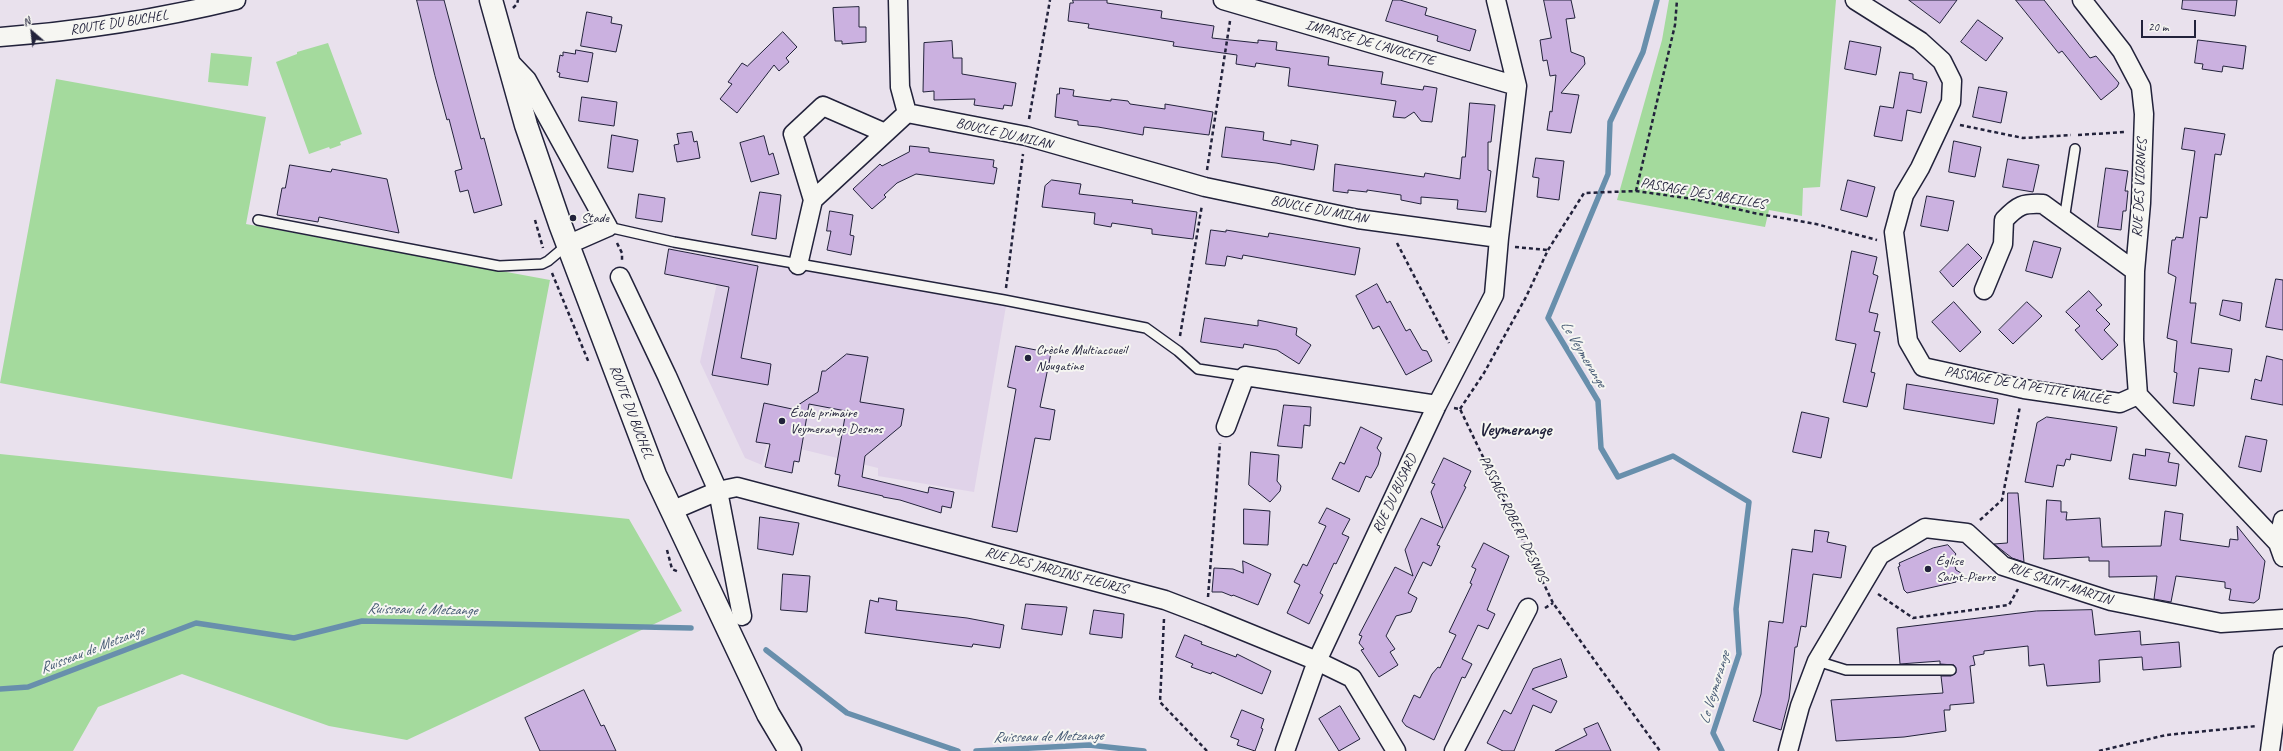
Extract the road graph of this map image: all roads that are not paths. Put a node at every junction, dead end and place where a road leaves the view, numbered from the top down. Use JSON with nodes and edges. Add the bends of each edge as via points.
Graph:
{"nodes":[{"id":1,"x":236,"y":0,"type":"edge"},
{"id":2,"x":491,"y":0,"type":"edge"},
{"id":3,"x":898,"y":0,"type":"edge"},
{"id":4,"x":1223,"y":0,"type":"edge"},
{"id":5,"x":1496,"y":0,"type":"edge"},
{"id":6,"x":1855,"y":0,"type":"edge"},
{"id":7,"x":2082,"y":0,"type":"edge"},
{"id":8,"x":0,"y":37,"type":"edge"},
{"id":9,"x":506,"y":59,"type":"junction"},
{"id":10,"x":1517,"y":86,"type":"junction"},
{"id":11,"x":907,"y":113,"type":"junction"},
{"id":12,"x":885,"y":133,"type":"junction"},
{"id":13,"x":2075,"y":149,"type":"dead end"},
{"id":14,"x":813,"y":200,"type":"junction"},
{"id":15,"x":258,"y":220,"type":"dead end"},
{"id":16,"x":2064,"y":220,"type":"junction"},
{"id":17,"x":608,"y":227,"type":"junction"},
{"id":18,"x":1499,"y":241,"type":"junction"},
{"id":19,"x":567,"y":245,"type":"junction"},
{"id":20,"x":798,"y":265,"type":"junction"},
{"id":21,"x":2135,"y":271,"type":"junction"},
{"id":22,"x":620,"y":277,"type":"road end"},
{"id":23,"x":1984,"y":290,"type":"dead end"},
{"id":24,"x":1245,"y":376,"type":"junction"},
{"id":25,"x":2138,"y":395,"type":"junction"},
{"id":26,"x":1437,"y":405,"type":"junction"},
{"id":27,"x":1226,"y":427,"type":"road end"},
{"id":28,"x":718,"y":491,"type":"junction"},
{"id":29,"x":671,"y":511,"type":"junction"},
{"id":30,"x":2283,"y":520,"type":"edge"},
{"id":31,"x":2281,"y":550,"type":"edge"},
{"id":32,"x":1528,"y":608,"type":"dead end"},
{"id":33,"x":742,"y":616,"type":"dead end"},
{"id":34,"x":2283,"y":620,"type":"edge"},
{"id":35,"x":2283,"y":656,"type":"edge"},
{"id":36,"x":1317,"y":661,"type":"junction"},
{"id":37,"x":1817,"y":661,"type":"junction"},
{"id":38,"x":1952,"y":670,"type":"dead end"},
{"id":39,"x":790,"y":751,"type":"edge"},
{"id":40,"x":1285,"y":751,"type":"edge"},
{"id":41,"x":1396,"y":751,"type":"edge"},
{"id":42,"x":1454,"y":751,"type":"edge"},
{"id":43,"x":1788,"y":751,"type":"edge"},
{"id":44,"x":2270,"y":751,"type":"edge"}],
"edges":[{"from":1,"to":8,"type":"street","name":"ROUTE DU BUCHEL","via":[[143,20],[62,32]]},
{"from":2,"to":9,"type":"main road","name":"ROUTE DU BUCHEL"},
{"from":3,"to":11,"type":"street","via":[[900,87]]},
{"from":4,"to":10,"type":"street","name":"IMPASSE DE L'AVOCETTE"},
{"from":5,"to":10,"type":"street"},
{"from":6,"to":25,"type":"street","name":"PASSAGE DE LA PETITE VALLÉE","via":[[1920,41],[1942,62],[1952,81],[1951,102],[1904,196],[1895,239],[1908,341],[1923,367],[2024,389],[2120,403]]},
{"from":7,"to":21,"type":"street","name":"RUE DES VIORNES","via":[[2122,51],[2141,87],[2144,131]]},
{"from":9,"to":17,"type":"street","via":[[528,80]]},
{"from":9,"to":19,"type":"main road","name":"ROUTE DU BUCHEL"},
{"from":10,"to":18,"type":"street"},
{"from":11,"to":12,"type":"street"},
{"from":11,"to":18,"type":"street","name":"BOUCLE DU MILAN","via":[[1026,136],[1205,187],[1358,219]]},
{"from":12,"to":14,"type":"street"},
{"from":12,"to":14,"type":"street","via":[[824,106],[793,134]]},
{"from":13,"to":16,"type":"lane"},
{"from":14,"to":20,"type":"street"},
{"from":15,"to":19,"type":"lane","via":[[499,266],[542,264]]},
{"from":16,"to":21,"type":"street"},
{"from":16,"to":23,"type":"street","via":[[2043,204],[2027,203],[2015,208],[2004,220],[2003,244]]},
{"from":17,"to":19,"type":"street"},
{"from":17,"to":20,"type":"lane"},
{"from":18,"to":26,"type":"street","name":"RUE DU BUSARD","via":[[1494,295]]},
{"from":19,"to":29,"type":"main road","name":"ROUTE DU BUCHEL"},
{"from":20,"to":24,"type":"lane","via":[[1004,300],[1146,328],[1178,351],[1198,370]]},
{"from":21,"to":25,"type":"street","name":"RUE DES VIORNES","via":[[2134,340]]},
{"from":22,"to":28,"type":"street"},
{"from":24,"to":26,"type":"street"},
{"from":24,"to":27,"type":"street"},
{"from":25,"to":31,"type":"street"},
{"from":26,"to":36,"type":"street","name":"RUE DU BUSARD"},
{"from":28,"to":29,"type":"street","name":"RUE DES JARDINS FLEURIS"},
{"from":28,"to":33,"type":"street"},
{"from":28,"to":36,"type":"street","name":"RUE DES JARDINS FLEURIS","via":[[737,487],[1165,600]]},
{"from":29,"to":39,"type":"main road","name":"ROUTE DU BUCHEL","via":[[768,714]]},
{"from":30,"to":31,"type":"street"},
{"from":32,"to":42,"type":"street"},
{"from":34,"to":37,"type":"street","name":"RUE SAINT-MARTIN","via":[[2221,623],[2111,601],[2003,566],[1967,533],[1925,528],[1880,555]]},
{"from":35,"to":44,"type":"street"},
{"from":36,"to":40,"type":"street","name":"RUE DU BUSARD"},
{"from":36,"to":41,"type":"street","name":"RUE DES JARDINS FLEURIS","via":[[1352,678]]},
{"from":37,"to":38,"type":"lane","via":[[1846,670]]},
{"from":37,"to":43,"type":"street","via":[[1800,706]]}]}
